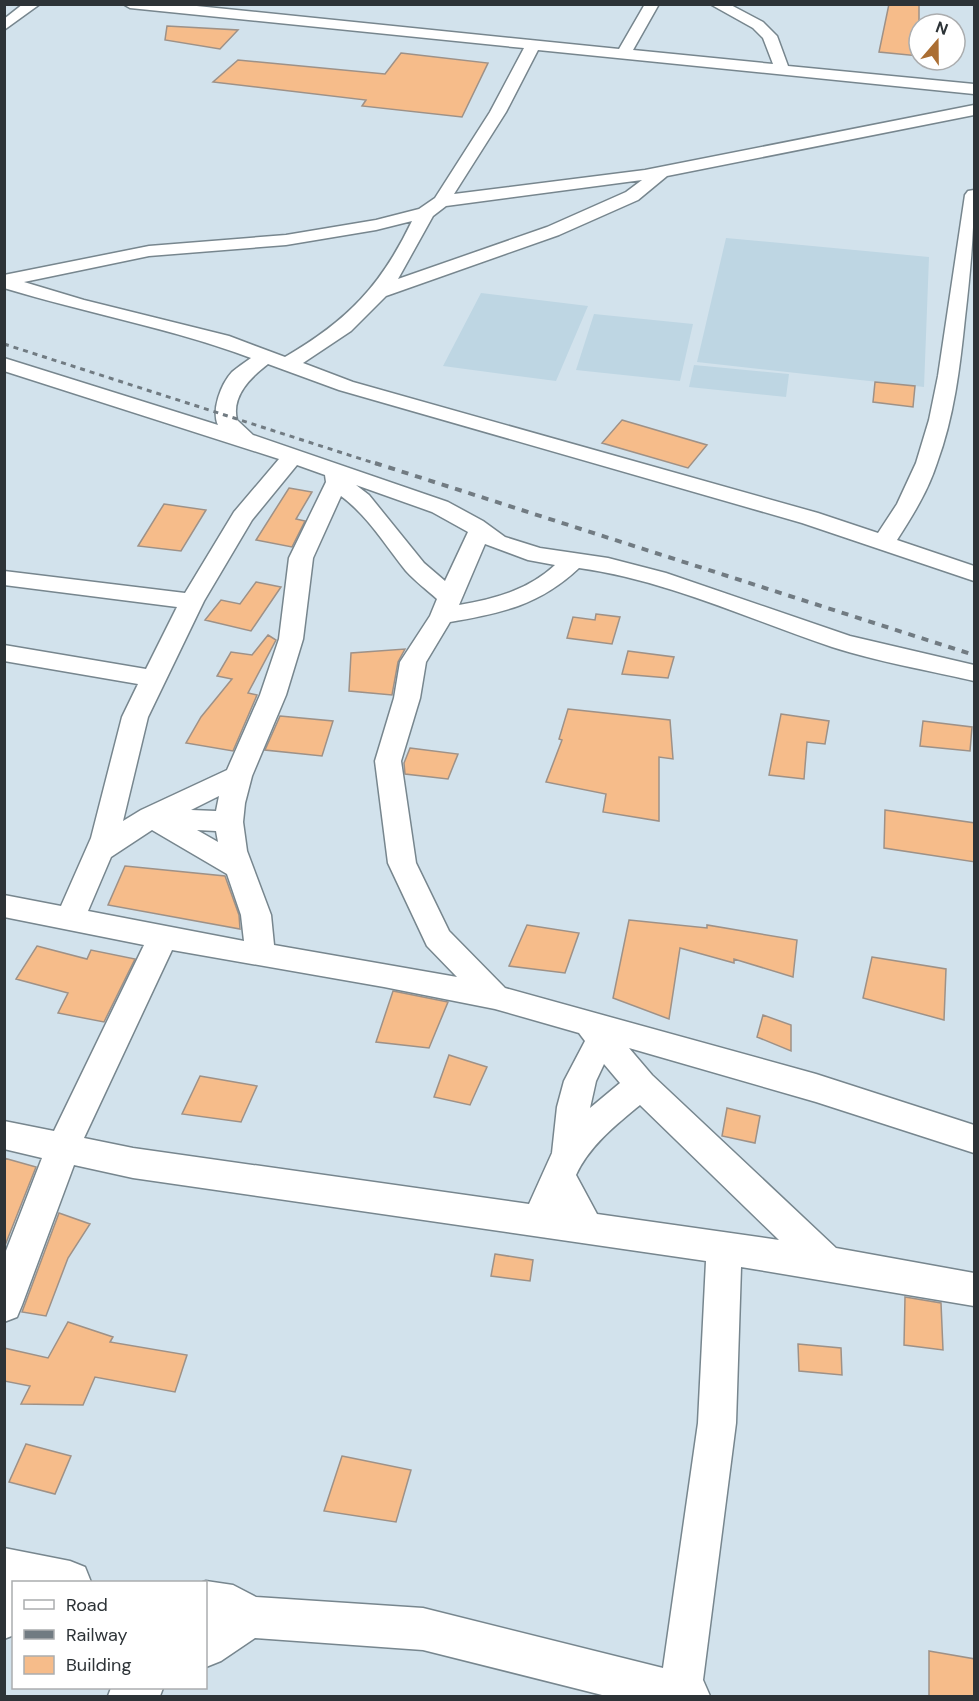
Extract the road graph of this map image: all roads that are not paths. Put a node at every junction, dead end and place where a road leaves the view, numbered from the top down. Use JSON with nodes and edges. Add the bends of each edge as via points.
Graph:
{"nodes":[{"id":1,"x":33,"y":4,"type":"edge"},
{"id":2,"x":130,"y":4,"type":"edge"},
{"id":3,"x":652,"y":4,"type":"edge"},
{"id":4,"x":717,"y":4,"type":"edge"},
{"id":5,"x":737,"y":10,"type":"edge"},
{"id":6,"x":4,"y":26,"type":"edge"},
{"id":7,"x":534,"y":44,"type":"junction"},
{"id":8,"x":624,"y":53,"type":"junction"},
{"id":9,"x":782,"y":69,"type":"junction"},
{"id":10,"x":975,"y":89,"type":"edge"},
{"id":11,"x":975,"y":110,"type":"edge"},
{"id":12,"x":666,"y":171,"type":"junction"},
{"id":13,"x":975,"y":195,"type":"edge"},
{"id":14,"x":441,"y":201,"type":"junction"},
{"id":15,"x":425,"y":213,"type":"junction"},
{"id":16,"x":103,"y":260,"type":"junction"},
{"id":17,"x":4,"y":266,"type":"edge"},
{"id":18,"x":4,"y":281,"type":"edge"},
{"id":19,"x":377,"y":293,"type":"junction"},
{"id":20,"x":266,"y":356,"type":"junction"},
{"id":21,"x":4,"y":364,"type":"edge"},
{"id":22,"x":286,"y":364,"type":"junction"},
{"id":23,"x":245,"y":440,"type":"junction"},
{"id":24,"x":292,"y":457,"type":"junction"},
{"id":25,"x":335,"y":477,"type":"junction"},
{"id":26,"x":480,"y":530,"type":"junction"},
{"id":27,"x":883,"y":543,"type":"junction"},
{"id":28,"x":572,"y":562,"type":"junction"},
{"id":29,"x":975,"y":574,"type":"edge"},
{"id":30,"x":4,"y":578,"type":"edge"},
{"id":31,"x":192,"y":601,"type":"junction"},
{"id":32,"x":446,"y":607,"type":"junction"},
{"id":33,"x":4,"y":653,"type":"edge"},
{"id":34,"x":975,"y":673,"type":"edge"},
{"id":35,"x":155,"y":679,"type":"junction"},
{"id":36,"x":238,"y":776,"type":"junction"},
{"id":37,"x":113,"y":813,"type":"junction"},
{"id":38,"x":151,"y":818,"type":"junction"},
{"id":39,"x":229,"y":822,"type":"junction"},
{"id":40,"x":100,"y":850,"type":"junction"},
{"id":41,"x":241,"y":869,"type":"junction"},
{"id":42,"x":4,"y":906,"type":"edge"},
{"id":43,"x":69,"y":920,"type":"junction"},
{"id":44,"x":163,"y":937,"type":"junction"},
{"id":45,"x":260,"y":955,"type":"junction"},
{"id":46,"x":495,"y":997,"type":"junction"},
{"id":47,"x":595,"y":1031,"type":"junction"},
{"id":48,"x":641,"y":1085,"type":"junction"},
{"id":49,"x":4,"y":1136,"type":"edge"},
{"id":50,"x":975,"y":1139,"type":"edge"},
{"id":51,"x":63,"y":1148,"type":"junction"},
{"id":52,"x":564,"y":1164,"type":"junction"},
{"id":53,"x":539,"y":1221,"type":"junction"},
{"id":54,"x":586,"y":1228,"type":"junction"},
{"id":55,"x":724,"y":1248,"type":"junction"},
{"id":56,"x":827,"y":1263,"type":"junction"},
{"id":57,"x":975,"y":1289,"type":"edge"},
{"id":58,"x":4,"y":1305,"type":"edge"},
{"id":59,"x":12,"y":1599,"type":"edge"},
{"id":60,"x":207,"y":1602,"type":"edge"},
{"id":61,"x":250,"y":1617,"type":"junction"},
{"id":62,"x":4,"y":1618,"type":"edge"},
{"id":63,"x":207,"y":1645,"type":"edge"},
{"id":64,"x":683,"y":1696,"type":"edge"}],
"edges":[{"from":1,"to":6,"type":"street"},
{"from":2,"to":7,"type":"street"},
{"from":3,"to":8,"type":"street"},
{"from":4,"to":5,"type":"street"},
{"from":5,"to":9,"type":"street","via":[[770,36]]},
{"from":7,"to":8,"type":"street"},
{"from":7,"to":14,"type":"street","via":[[498,112]]},
{"from":8,"to":9,"type":"street"},
{"from":9,"to":10,"type":"street"},
{"from":11,"to":12,"type":"street"},
{"from":12,"to":14,"type":"street"},
{"from":12,"to":19,"type":"street","via":[[632,196],[553,231]]},
{"from":13,"to":27,"type":"street","via":[[936,435],[924,473],[902,519]]},
{"from":14,"to":15,"type":"street"},
{"from":15,"to":16,"type":"street","via":[[328,234],[149,251]]},
{"from":15,"to":19,"type":"street","via":[[398,268]]},
{"from":16,"to":17,"type":"street"},
{"from":16,"to":18,"type":"street"},
{"from":18,"to":20,"type":"street","via":[[222,340]]},
{"from":19,"to":22,"type":"street","via":[[354,319]]},
{"from":20,"to":22,"type":"street"},
{"from":20,"to":23,"type":"street","via":[[239,377],[226,405],[227,422]]},
{"from":21,"to":23,"type":"street"},
{"from":22,"to":27,"type":"street","via":[[406,405],[810,518]]},
{"from":23,"to":24,"type":"street"},
{"from":24,"to":25,"type":"street"},
{"from":24,"to":31,"type":"street","via":[[242,517]]},
{"from":25,"to":26,"type":"street","via":[[440,507]]},
{"from":25,"to":32,"type":"street","via":[[361,500]]},
{"from":25,"to":36,"type":"street","via":[[301,558],[291,639],[273,695]]},
{"from":26,"to":28,"type":"street","via":[[496,542]]},
{"from":26,"to":32,"type":"street"},
{"from":27,"to":29,"type":"street"},
{"from":28,"to":32,"type":"street","via":[[533,594],[506,603]]},
{"from":28,"to":34,"type":"street","via":[[608,565],[658,578],[844,642]]},
{"from":30,"to":31,"type":"street"},
{"from":31,"to":35,"type":"street"},
{"from":32,"to":46,"type":"street","via":[[413,662],[388,761],[402,863],[438,938]]},
{"from":33,"to":35,"type":"street"},
{"from":35,"to":37,"type":"street","via":[[135,717]]},
{"from":36,"to":38,"type":"street"},
{"from":36,"to":39,"type":"street"},
{"from":37,"to":38,"type":"street"},
{"from":37,"to":40,"type":"street"},
{"from":38,"to":39,"type":"street"},
{"from":38,"to":40,"type":"street"},
{"from":38,"to":41,"type":"street"},
{"from":39,"to":41,"type":"street","via":[[233,851]]},
{"from":40,"to":43,"type":"street"},
{"from":41,"to":45,"type":"street","via":[[256,915]]},
{"from":42,"to":43,"type":"street"},
{"from":43,"to":44,"type":"street"},
{"from":44,"to":45,"type":"street"},
{"from":44,"to":51,"type":"street"},
{"from":45,"to":46,"type":"street"},
{"from":46,"to":47,"type":"street"},
{"from":47,"to":48,"type":"street"},
{"from":47,"to":50,"type":"street","via":[[816,1088]]},
{"from":47,"to":52,"type":"street","via":[[590,1058],[579,1081]]},
{"from":48,"to":52,"type":"street","via":[[603,1116]]},
{"from":48,"to":56,"type":"street"},
{"from":49,"to":51,"type":"street"},
{"from":51,"to":53,"type":"street","via":[[156,1167]]},
{"from":51,"to":58,"type":"street"},
{"from":52,"to":53,"type":"street"},
{"from":52,"to":54,"type":"street"},
{"from":53,"to":54,"type":"street"},
{"from":54,"to":55,"type":"street"},
{"from":55,"to":56,"type":"street"},
{"from":55,"to":64,"type":"street","via":[[717,1424]]},
{"from":56,"to":57,"type":"street"},
{"from":59,"to":62,"type":"street"},
{"from":60,"to":61,"type":"street","via":[[233,1606]]},
{"from":61,"to":63,"type":"street"},
{"from":61,"to":64,"type":"street","via":[[423,1629]]}]}
